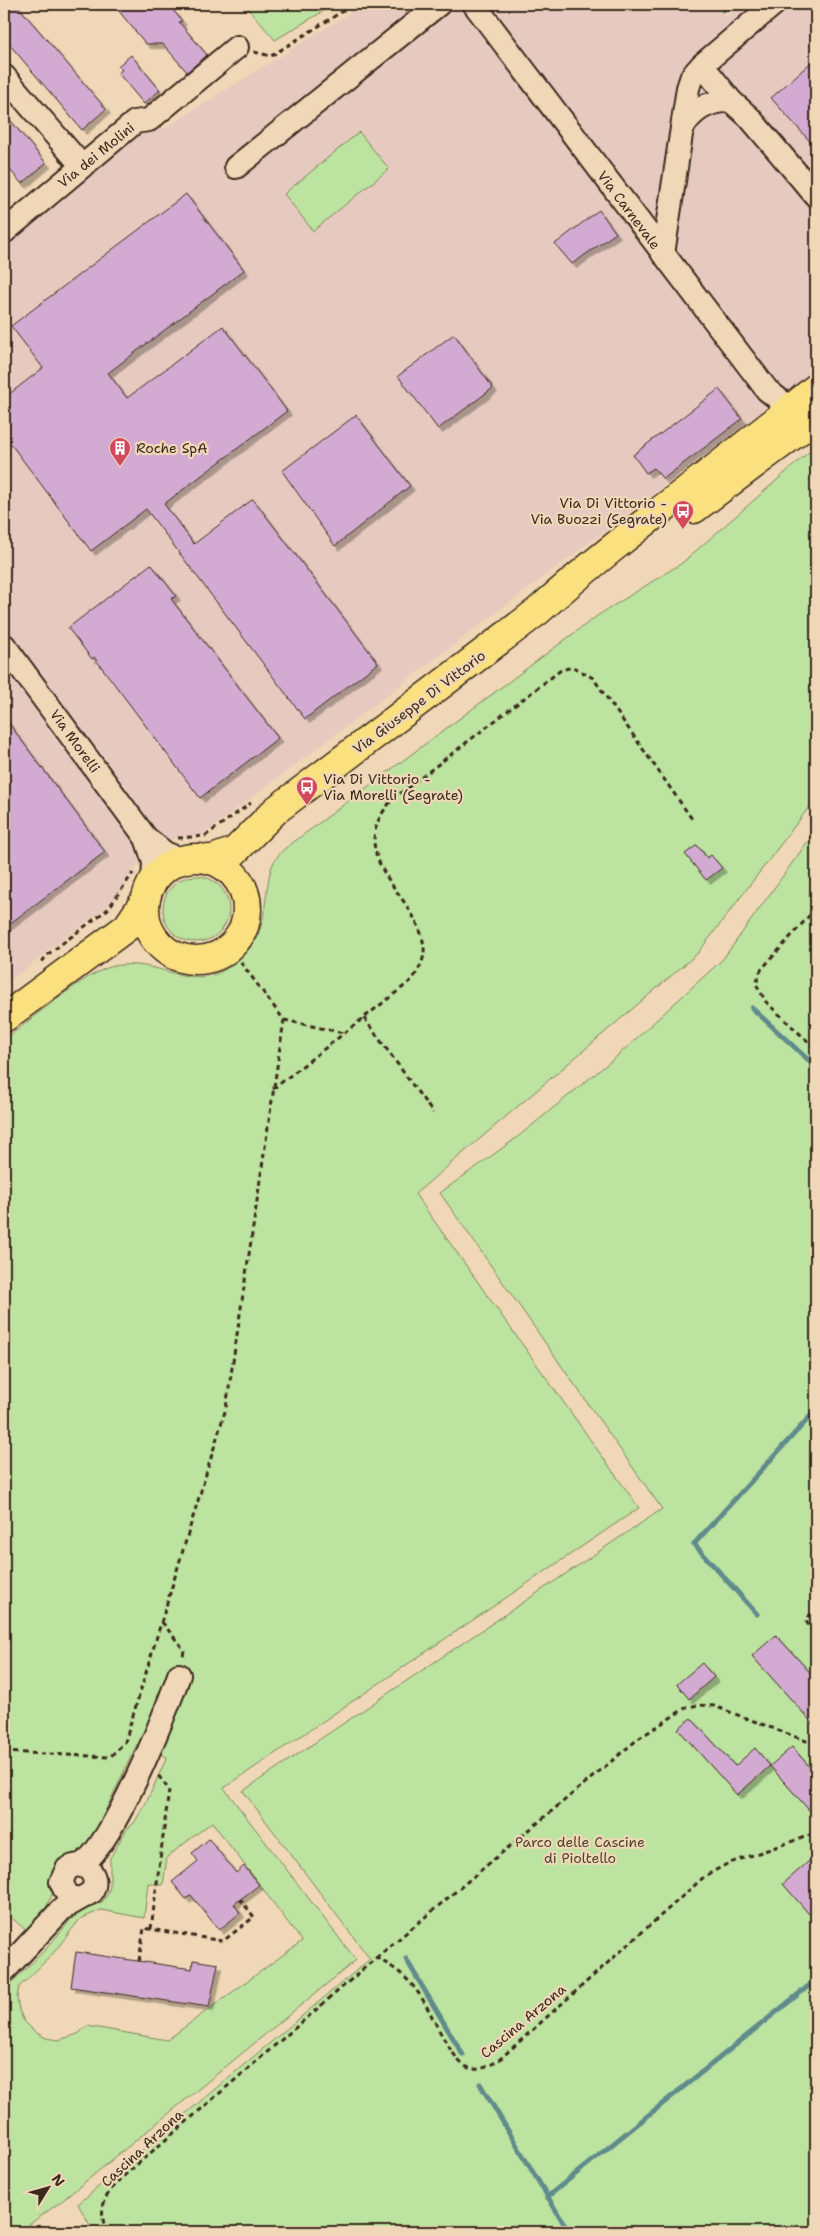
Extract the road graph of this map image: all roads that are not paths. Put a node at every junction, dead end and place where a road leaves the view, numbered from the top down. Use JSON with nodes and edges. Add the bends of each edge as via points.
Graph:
{"nodes":[{"id":1,"x":439,"y":4,"type":"edge"},
{"id":2,"x":474,"y":4,"type":"edge"},
{"id":3,"x":774,"y":4,"type":"edge"},
{"id":4,"x":237,"y":47,"type":"road end"},
{"id":5,"x":702,"y":65,"type":"junction"},
{"id":6,"x":4,"y":76,"type":"edge"},
{"id":7,"x":731,"y":102,"type":"junction"},
{"id":8,"x":682,"y":129,"type":"junction"},
{"id":9,"x":82,"y":166,"type":"junction"},
{"id":10,"x":236,"y":167,"type":"dead end"},
{"id":11,"x":816,"y":196,"type":"edge"},
{"id":12,"x":4,"y":232,"type":"edge"},
{"id":13,"x":663,"y":254,"type":"junction"},
{"id":14,"x":816,"y":388,"type":"edge"},
{"id":15,"x":816,"y":402,"type":"edge"},
{"id":16,"x":791,"y":409,"type":"junction"},
{"id":17,"x":816,"y":418,"type":"edge"},
{"id":18,"x":538,"y":611,"type":"junction"},
{"id":19,"x":5,"y":648,"type":"edge"},
{"id":20,"x":276,"y":810,"type":"junction"},
{"id":21,"x":146,"y":838,"type":"junction"},
{"id":22,"x":182,"y":860,"type":"junction"},
{"id":23,"x":210,"y":860,"type":"junction"},
{"id":24,"x":149,"y":890,"type":"junction"},
{"id":25,"x":244,"y":892,"type":"junction"},
{"id":26,"x":169,"y":952,"type":"junction"},
{"id":27,"x":87,"y":956,"type":"junction"},
{"id":28,"x":4,"y":1018,"type":"edge"},
{"id":29,"x":179,"y":1675,"type":"road end"},
{"id":30,"x":87,"y":1870,"type":"junction"},
{"id":31,"x":70,"y":1893,"type":"junction"},
{"id":32,"x":4,"y":1971,"type":"edge"}],
"edges":[{"from":1,"to":10,"type":"street"},
{"from":2,"to":13,"type":"street","name":"Via Carnevale"},
{"from":3,"to":5,"type":"street"},
{"from":4,"to":9,"type":"street","name":"Via dei Molini","via":[[149,120],[135,122]]},
{"from":5,"to":7,"type":"street"},
{"from":5,"to":8,"type":"street","via":[[692,76],[688,88]]},
{"from":6,"to":9,"type":"street"},
{"from":7,"to":8,"type":"street","via":[[721,101],[701,107]]},
{"from":7,"to":11,"type":"street","via":[[749,117]]},
{"from":8,"to":13,"type":"street"},
{"from":9,"to":12,"type":"street","name":"Via dei Molini"},
{"from":13,"to":16,"type":"street","name":"Via Carnevale","via":[[767,390]]},
{"from":14,"to":16,"type":"main road","name":"Via Giuseppe Di Vittorio"},
{"from":15,"to":16,"type":"street","via":[[806,408]]},
{"from":16,"to":18,"type":"main road","name":"Via Giuseppe Di Vittorio"},
{"from":17,"to":18,"type":"main road","name":"Via Giuseppe Di Vittorio","via":[[643,546]]},
{"from":18,"to":20,"type":"main road","name":"Via Giuseppe Di Vittorio"},
{"from":19,"to":21,"type":"street","name":"Via Morelli"},
{"from":20,"to":23,"type":"main road","name":"Via Giuseppe Di Vittorio","via":[[235,850]]},
{"from":20,"to":25,"type":"main road","name":"Via Giuseppe Di Vittorio","via":[[256,843]]},
{"from":21,"to":22,"type":"street","name":"Via Morelli","via":[[165,853]]},
{"from":21,"to":24,"type":"street","name":"Via Morelli","via":[[154,862]]},
{"from":22,"to":23,"type":"main road"},
{"from":22,"to":24,"type":"main road","via":[[164,870]]},
{"from":23,"to":25,"type":"main road","via":[[228,870]]},
{"from":24,"to":26,"type":"main road","via":[[145,913],[148,926],[154,938]]},
{"from":24,"to":27,"type":"main road","via":[[127,926]]},
{"from":25,"to":26,"type":"main road","via":[[246,920],[230,948],[202,960],[188,960]]},
{"from":26,"to":27,"type":"main road","via":[[124,945]]},
{"from":27,"to":28,"type":"main road"},
{"from":29,"to":30,"type":"street","via":[[146,1758]]},
{"from":30,"to":31,"type":"street","via":[[95,1883],[92,1892]]},
{"from":30,"to":31,"type":"street","via":[[71,1866],[64,1873]]},
{"from":31,"to":32,"type":"street","via":[[62,1899],[58,1912]]}]}
